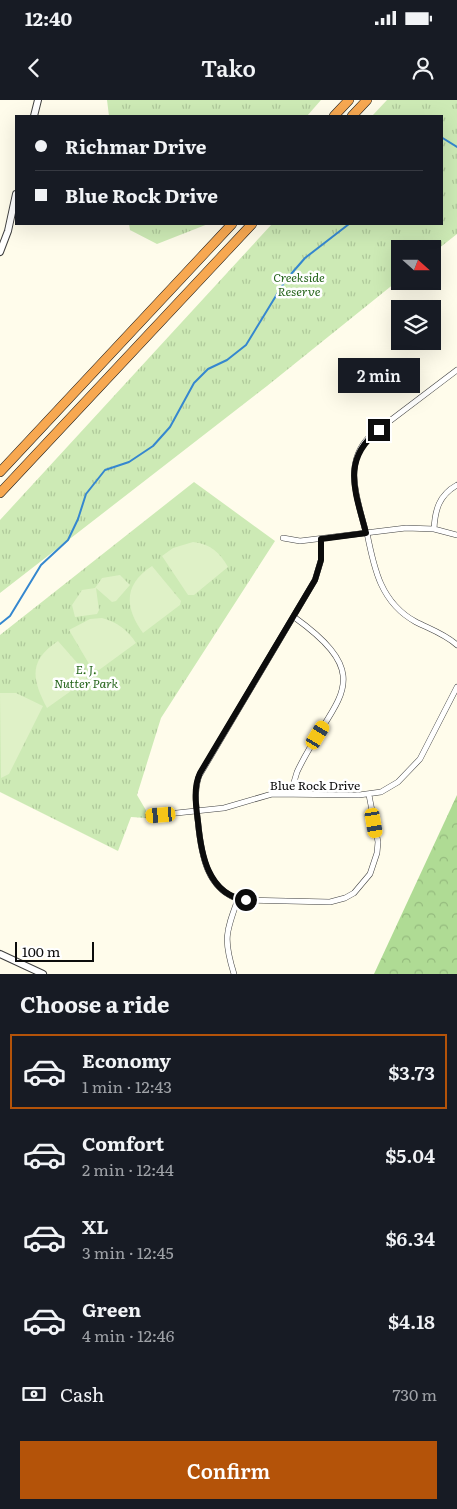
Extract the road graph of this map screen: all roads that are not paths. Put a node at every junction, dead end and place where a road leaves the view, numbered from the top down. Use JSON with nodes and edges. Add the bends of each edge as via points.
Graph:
{"nodes":[{"id":1,"x":38,"y":100,"type":"edge"},
{"id":2,"x":349,"y":100,"type":"edge"},
{"id":3,"x":367,"y":100,"type":"edge"},
{"id":4,"x":34,"y":115,"type":"edge"},
{"id":5,"x":335,"y":115,"type":"edge"},
{"id":6,"x":353,"y":115,"type":"edge"},
{"id":7,"x":15,"y":199,"type":"edge"},
{"id":8,"x":231,"y":225,"type":"edge"},
{"id":9,"x":251,"y":225,"type":"edge"},
{"id":10,"x":0,"y":252,"type":"edge"},
{"id":11,"x":457,"y":370,"type":"edge"},
{"id":12,"x":0,"y":472,"type":"edge"},
{"id":13,"x":457,"y":485,"type":"edge"},
{"id":14,"x":0,"y":493,"type":"edge"},
{"id":15,"x":434,"y":529,"type":"junction"},
{"id":16,"x":366,"y":533,"type":"junction"},
{"id":17,"x":457,"y":535,"type":"edge"},
{"id":18,"x":283,"y":538,"type":"dead end"},
{"id":19,"x":321,"y":539,"type":"junction"},
{"id":20,"x":294,"y":618,"type":"junction"},
{"id":21,"x":457,"y":645,"type":"edge"},
{"id":22,"x":457,"y":688,"type":"edge"},
{"id":23,"x":296,"y":793,"type":"junction"},
{"id":24,"x":369,"y":795,"type":"junction"},
{"id":25,"x":196,"y":812,"type":"junction"},
{"id":26,"x":148,"y":816,"type":"dead end"},
{"id":27,"x":238,"y":899,"type":"junction"},
{"id":28,"x":0,"y":954,"type":"edge"},
{"id":29,"x":43,"y":974,"type":"edge"},
{"id":30,"x":234,"y":974,"type":"edge"}],
"edges":[{"from":1,"to":4,"type":"street"},
{"from":2,"to":5,"type":"highway"},
{"from":3,"to":6,"type":"highway"},
{"from":7,"to":10,"type":"street"},
{"from":8,"to":12,"type":"highway"},
{"from":9,"to":14,"type":"highway"},
{"from":11,"to":16,"type":"street","via":[[370,436],[359,449],[354,480]]},
{"from":13,"to":15,"type":"street","via":[[438,504]]},
{"from":15,"to":16,"type":"street","via":[[406,528]]},
{"from":15,"to":17,"type":"street"},
{"from":16,"to":19,"type":"street"},
{"from":16,"to":21,"type":"street","via":[[381,585],[392,604],[409,618]]},
{"from":18,"to":19,"type":"street","via":[[300,541]]},
{"from":19,"to":20,"type":"street","via":[[318,574]]},
{"from":20,"to":23,"type":"street","via":[[327,646],[339,662],[344,677],[341,697],[297,772],[294,782]]},
{"from":20,"to":25,"type":"street","via":[[200,773]]},
{"from":22,"to":24,"type":"street","name":"Blue Rock Drive","via":[[420,759],[398,782],[382,792]]},
{"from":23,"to":24,"type":"street","name":"Blue Rock Drive"},
{"from":23,"to":25,"type":"street","name":"Blue Rock Drive","via":[[266,795],[224,808]]},
{"from":24,"to":27,"type":"street","via":[[377,853],[370,874],[354,893],[330,902]]},
{"from":25,"to":26,"type":"street","name":"Blue Rock Drive"},
{"from":25,"to":27,"type":"street","via":[[206,868],[219,886]]},
{"from":27,"to":30,"type":"street","via":[[226,940]]},
{"from":28,"to":29,"type":"street"}]}
